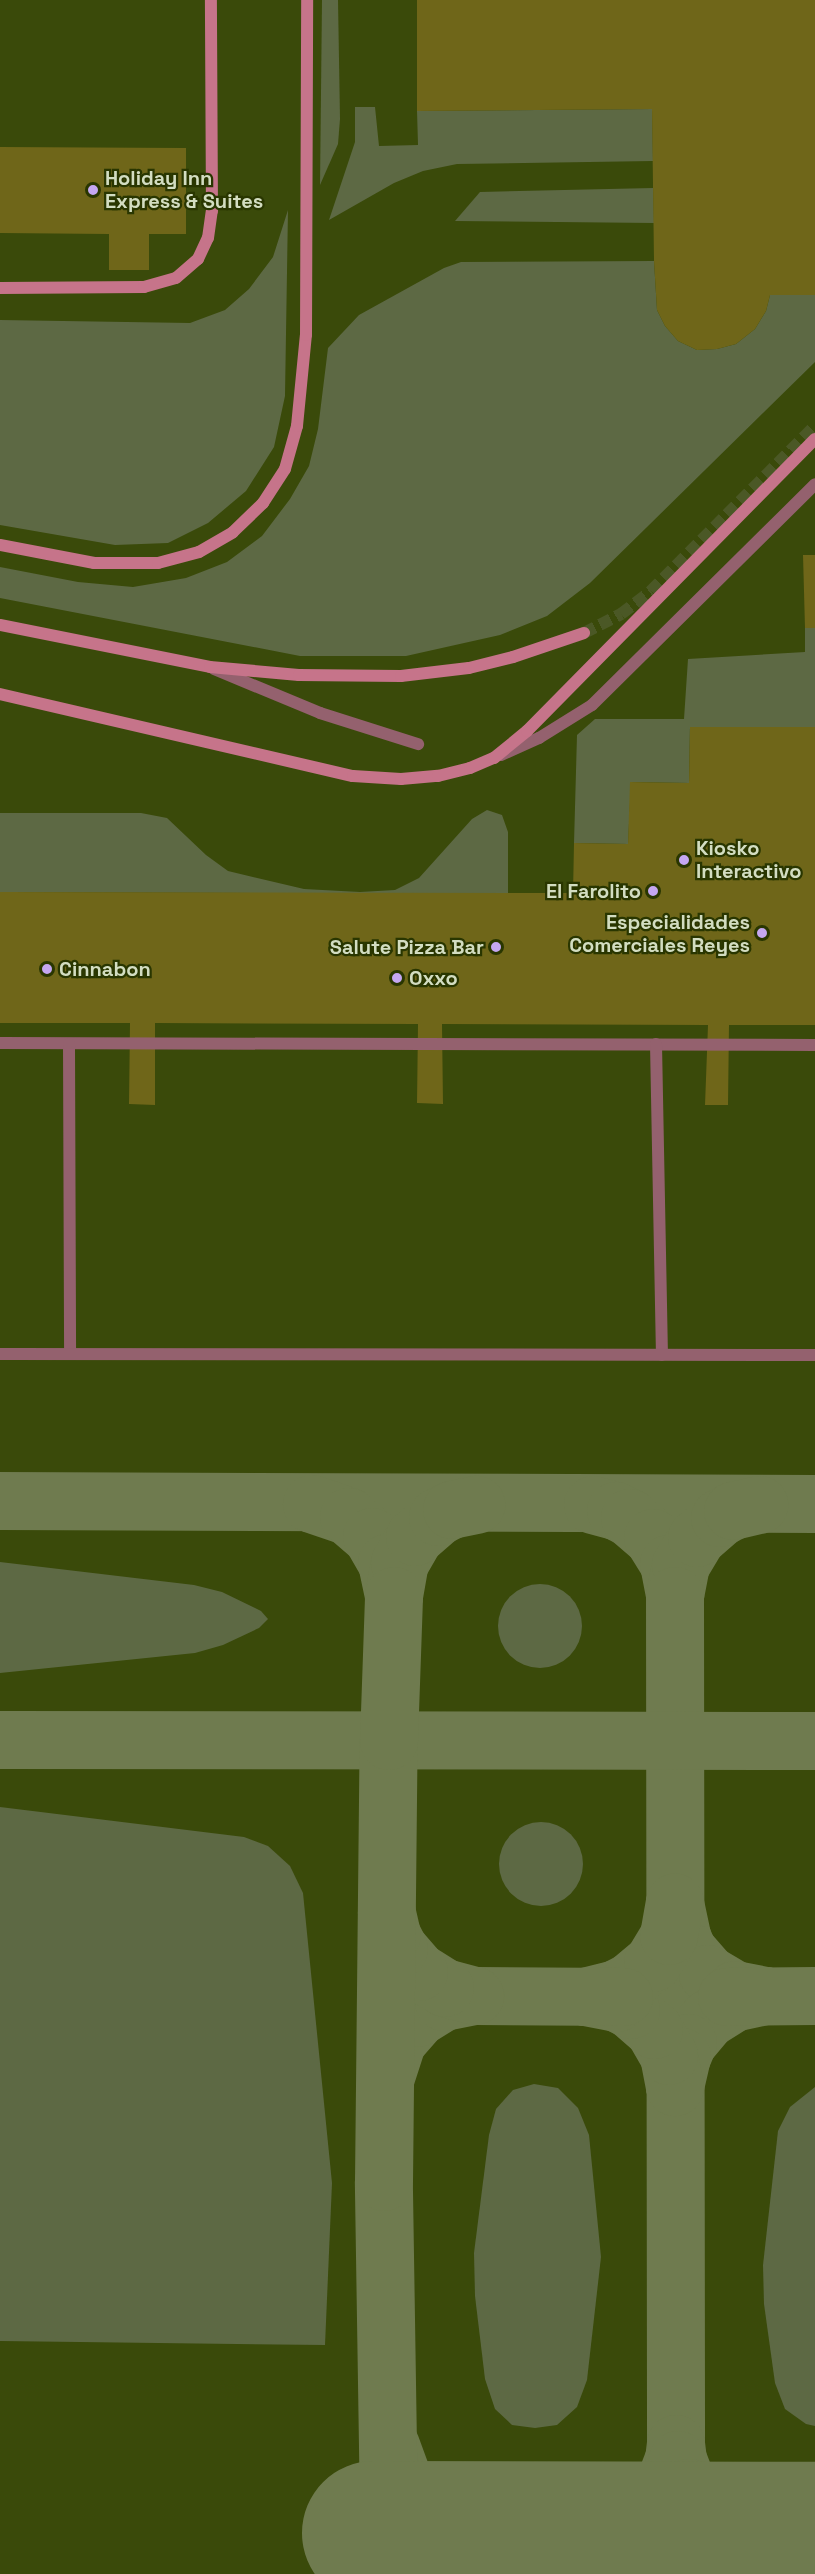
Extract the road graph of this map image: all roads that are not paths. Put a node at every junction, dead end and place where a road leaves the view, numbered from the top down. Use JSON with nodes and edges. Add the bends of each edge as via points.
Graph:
{"nodes":[{"id":1,"x":211,"y":0,"type":"edge"},
{"id":2,"x":307,"y":0,"type":"edge"},
{"id":3,"x":0,"y":288,"type":"edge"},
{"id":4,"x":815,"y":439,"type":"edge"},
{"id":5,"x":815,"y":484,"type":"edge"},
{"id":6,"x":0,"y":545,"type":"edge"},
{"id":7,"x":0,"y":625,"type":"edge"},
{"id":8,"x":584,"y":633,"type":"tunnel mouth"},
{"id":9,"x":210,"y":668,"type":"junction"},
{"id":10,"x":0,"y":694,"type":"edge"},
{"id":11,"x":418,"y":744,"type":"dead end"},
{"id":12,"x":494,"y":758,"type":"junction"},
{"id":13,"x":0,"y":1043,"type":"edge"},
{"id":14,"x":69,"y":1044,"type":"junction"},
{"id":15,"x":656,"y":1044,"type":"junction"},
{"id":16,"x":815,"y":1045,"type":"edge"},
{"id":17,"x":0,"y":1354,"type":"edge"},
{"id":18,"x":70,"y":1354,"type":"junction"},
{"id":19,"x":662,"y":1355,"type":"junction"},
{"id":20,"x":815,"y":1355,"type":"edge"}],
"edges":[{"from":1,"to":3,"type":"main road","via":[[212,211],[208,238],[198,259],[176,278],[144,287]]},
{"from":2,"to":6,"type":"main road","via":[[306,335],[297,426],[285,469],[263,503],[233,532],[199,552],[158,563],[94,563]]},
{"from":4,"to":12,"type":"main road","bridge":true,"via":[[542,716]]},
{"from":5,"to":12,"type":"lane","bridge":true,"via":[[592,705],[539,738]]},
{"from":7,"to":9,"type":"main road"},
{"from":8,"to":9,"type":"main road","via":[[469,668],[401,676],[299,675]]},
{"from":9,"to":11,"type":"lane","via":[[320,713]]},
{"from":10,"to":12,"type":"main road","bridge":true,"via":[[353,776],[438,776]]},
{"from":13,"to":14,"type":"lane"},
{"from":14,"to":15,"type":"lane"},
{"from":14,"to":18,"type":"lane"},
{"from":15,"to":16,"type":"lane"},
{"from":15,"to":19,"type":"lane"},
{"from":17,"to":18,"type":"lane"},
{"from":18,"to":19,"type":"lane"},
{"from":19,"to":20,"type":"lane"}]}
